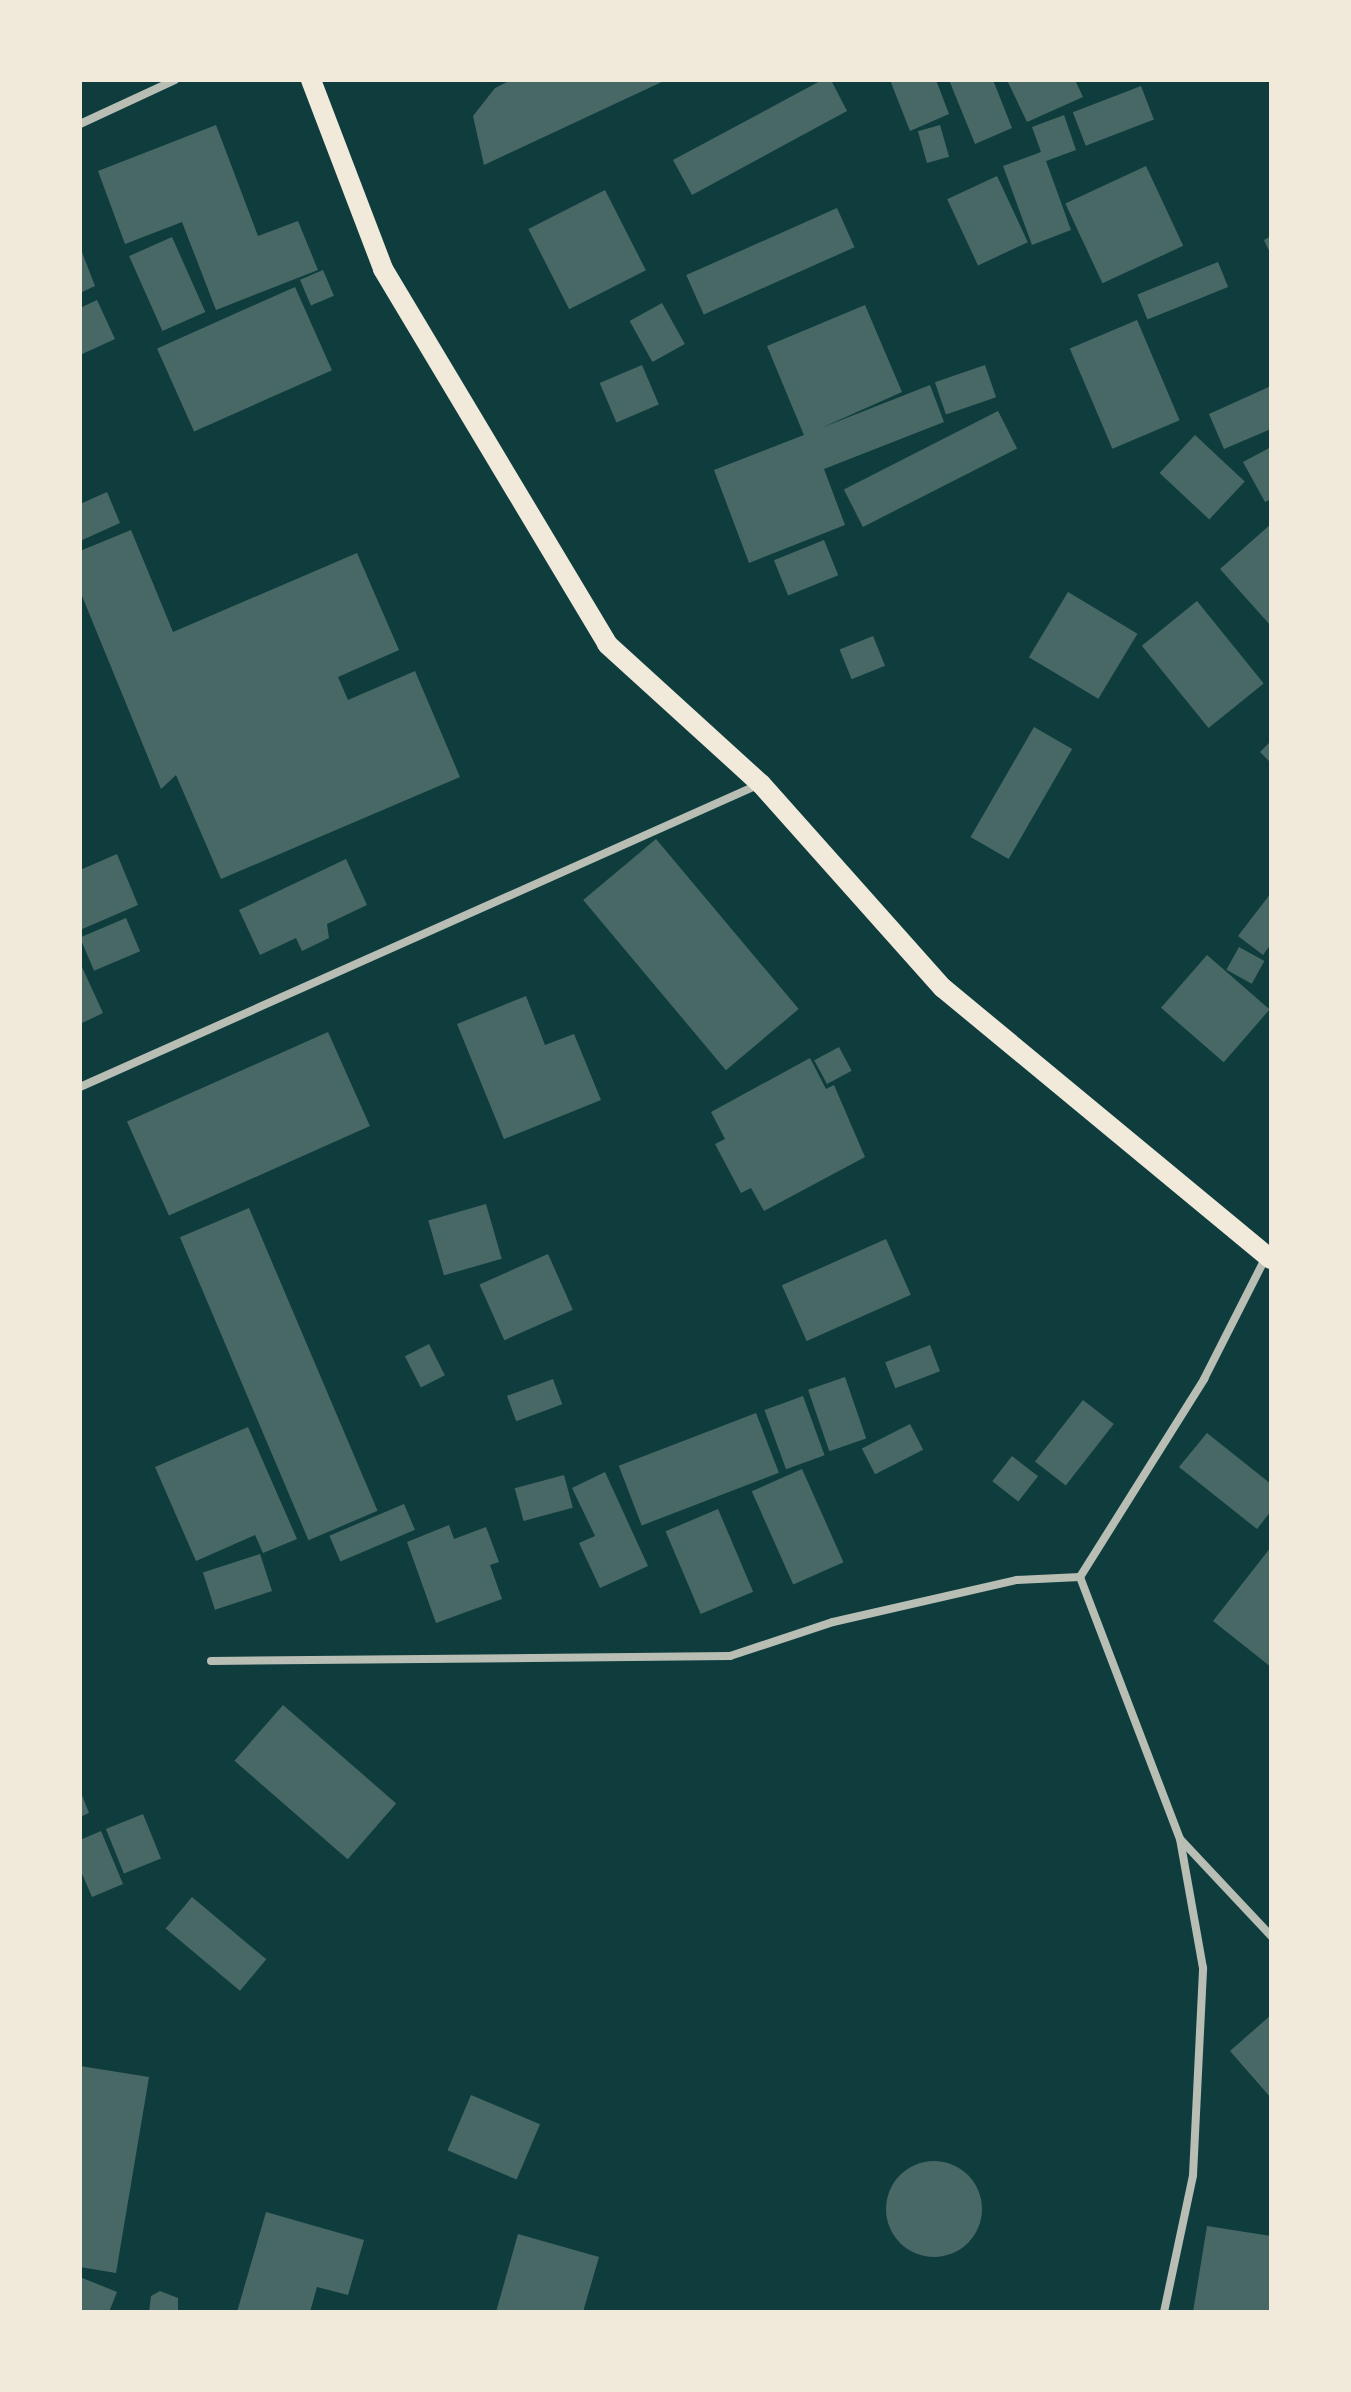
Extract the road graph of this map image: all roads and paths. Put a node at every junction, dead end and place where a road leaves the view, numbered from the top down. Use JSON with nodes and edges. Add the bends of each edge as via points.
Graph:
{"nodes":[{"id":1,"x":175,"y":80,"type":"edge"},
{"id":2,"x":311,"y":80,"type":"edge"},
{"id":3,"x":80,"y":124,"type":"edge"},
{"id":4,"x":761,"y":784,"type":"junction"},
{"id":5,"x":80,"y":1087,"type":"edge"},
{"id":6,"x":1269,"y":1258,"type":"edge"},
{"id":7,"x":1080,"y":1577,"type":"junction"},
{"id":8,"x":211,"y":1661,"type":"dead end"},
{"id":9,"x":1180,"y":1839,"type":"junction"},
{"id":10,"x":1271,"y":1936,"type":"edge"},
{"id":11,"x":1164,"y":2312,"type":"edge"}],
"edges":[{"from":1,"to":3,"type":"street"},
{"from":2,"to":4,"type":"main road","via":[[383,269],[607,644]]},
{"from":4,"to":5,"type":"street"},
{"from":4,"to":6,"type":"main road","via":[[943,988]]},
{"from":6,"to":7,"type":"street","via":[[1204,1379]]},
{"from":7,"to":8,"type":"street","via":[[1017,1580],[833,1622],[730,1656]]},
{"from":7,"to":9,"type":"street"},
{"from":9,"to":10,"type":"street"},
{"from":9,"to":11,"type":"street","via":[[1203,1968],[1193,2175]]}]}
